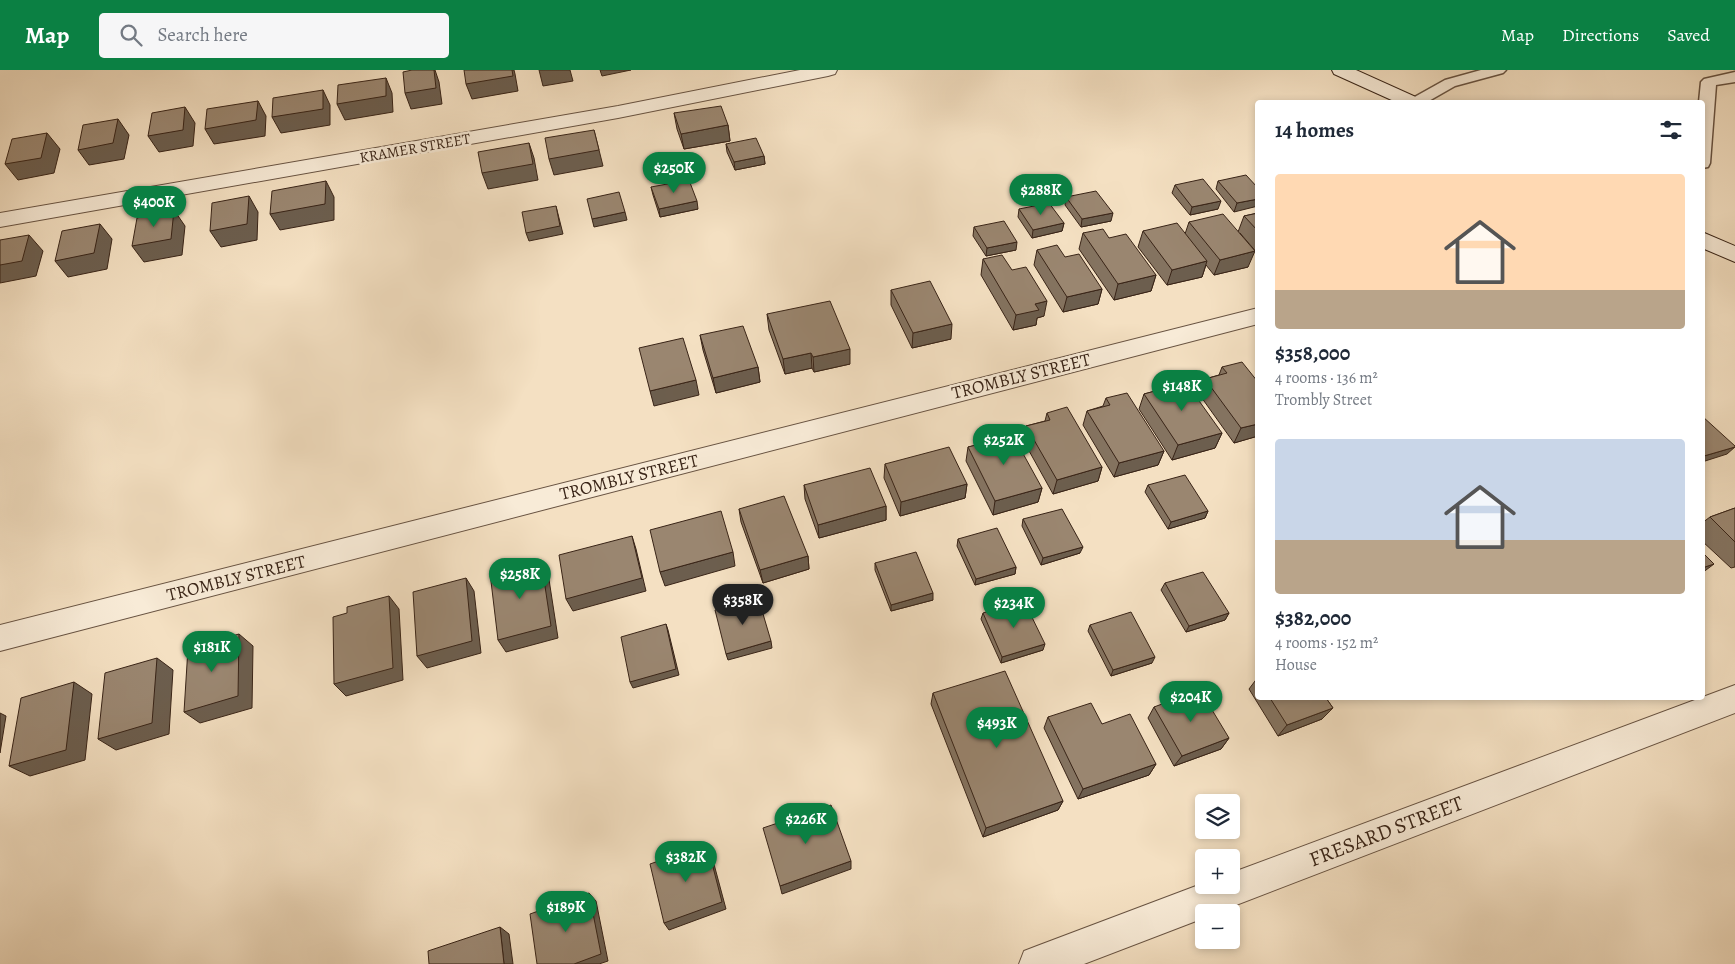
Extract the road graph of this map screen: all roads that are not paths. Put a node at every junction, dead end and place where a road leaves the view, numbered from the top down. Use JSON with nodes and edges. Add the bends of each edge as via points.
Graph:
{"nodes":[{"id":1,"x":828,"y":70,"type":"edge"},
{"id":2,"x":1342,"y":70,"type":"edge"},
{"id":3,"x":1498,"y":70,"type":"edge"},
{"id":4,"x":1735,"y":76,"type":"edge"},
{"id":5,"x":1407,"y":100,"type":"edge"},
{"id":6,"x":1420,"y":100,"type":"edge"},
{"id":7,"x":1705,"y":133,"type":"edge"},
{"id":8,"x":0,"y":220,"type":"edge"},
{"id":9,"x":1705,"y":240,"type":"edge"},
{"id":10,"x":1735,"y":255,"type":"edge"},
{"id":11,"x":1255,"y":317,"type":"edge"},
{"id":12,"x":0,"y":638,"type":"edge"},
{"id":13,"x":1735,"y":699,"type":"edge"},
{"id":14,"x":1037,"y":964,"type":"edge"}],
"edges":[{"from":1,"to":8,"type":"street","name":"KRAMER STREET","via":[[618,112]]},
{"from":2,"to":5,"type":"street"},
{"from":3,"to":6,"type":"lane","via":[[1450,83]]},
{"from":4,"to":7,"type":"lane","via":[[1710,82]]},
{"from":9,"to":10,"type":"street"},
{"from":11,"to":12,"type":"street","name":"TROMBLY STREET"},
{"from":13,"to":14,"type":"street","name":"FRESARD STREET"}]}
